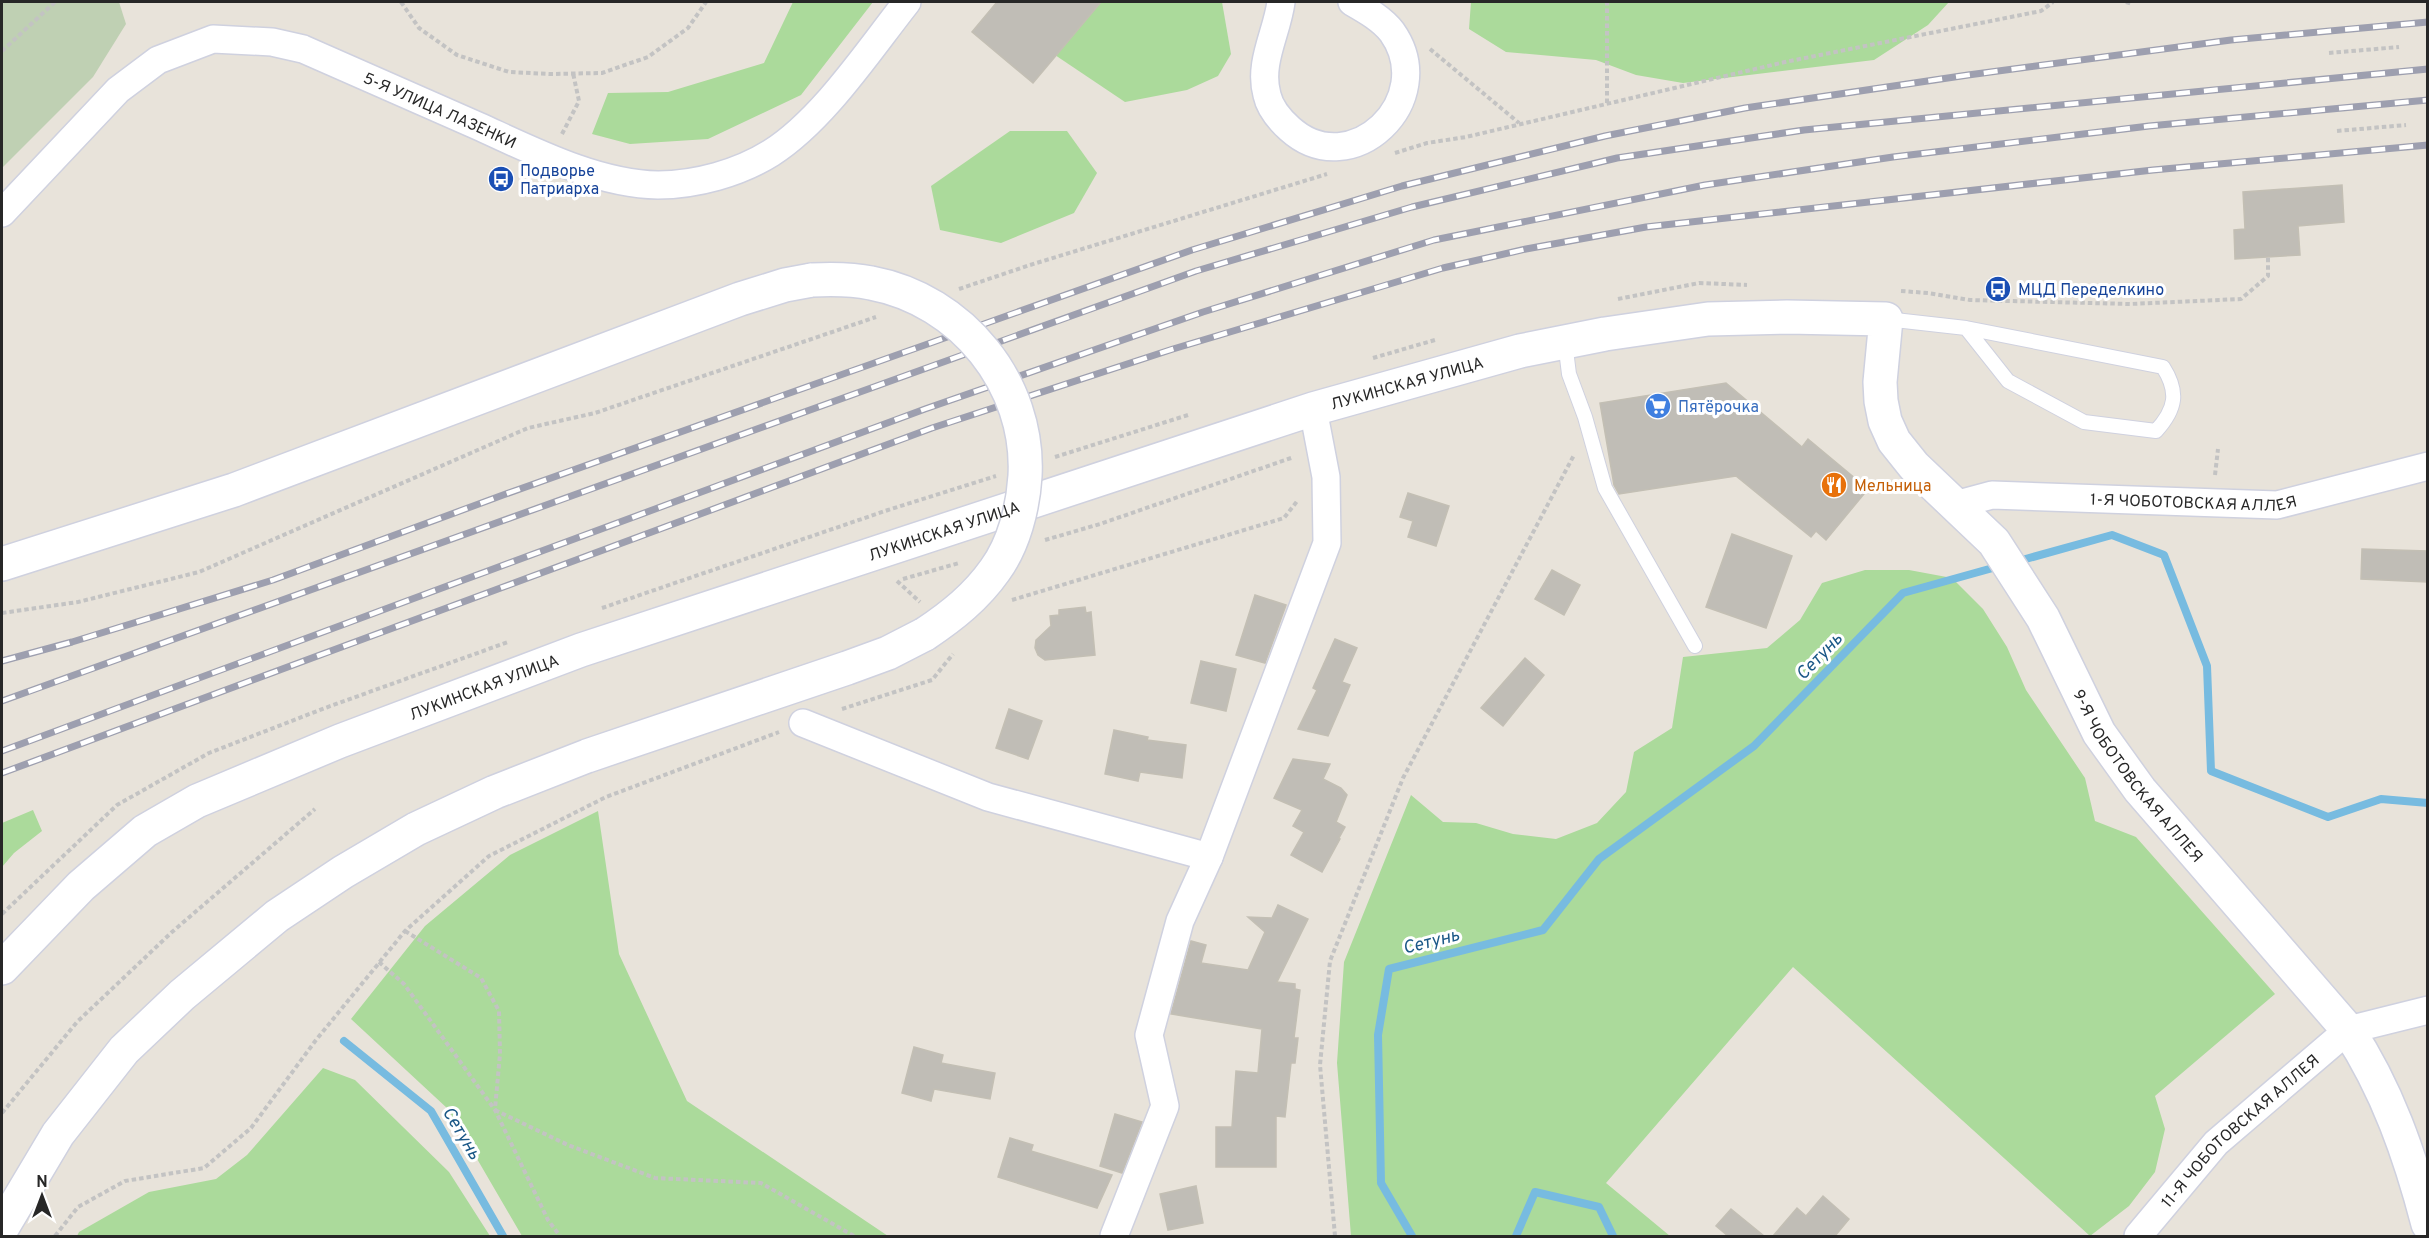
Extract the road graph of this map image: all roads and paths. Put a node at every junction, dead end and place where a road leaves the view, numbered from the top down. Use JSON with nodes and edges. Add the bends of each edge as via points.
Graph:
{"nodes":[{"id":1,"x":55,"y":2,"type":"edge"},
{"id":2,"x":401,"y":2,"type":"edge"},
{"id":3,"x":706,"y":2,"type":"edge"},
{"id":4,"x":907,"y":2,"type":"edge"},
{"id":5,"x":1281,"y":2,"type":"edge"},
{"id":6,"x":1352,"y":2,"type":"edge"},
{"id":7,"x":1607,"y":2,"type":"edge"},
{"id":8,"x":2053,"y":2,"type":"edge"},
{"id":9,"x":2126,"y":2,"type":"edge"},
{"id":10,"x":2132,"y":4,"type":"dead end"},
{"id":11,"x":1428,"y":47,"type":"dead end"},
{"id":12,"x":2399,"y":47,"type":"dead end"},
{"id":13,"x":2,"y":51,"type":"edge"},
{"id":14,"x":2330,"y":53,"type":"dead end"},
{"id":15,"x":573,"y":74,"type":"junction"},
{"id":16,"x":1607,"y":103,"type":"junction"},
{"id":17,"x":1519,"y":124,"type":"junction"},
{"id":18,"x":2406,"y":125,"type":"dead end"},
{"id":19,"x":2337,"y":131,"type":"dead end"},
{"id":20,"x":561,"y":134,"type":"dead end"},
{"id":21,"x":1386,"y":156,"type":"dead end"},
{"id":22,"x":1333,"y":173,"type":"dead end"},
{"id":23,"x":2,"y":213,"type":"edge"},
{"id":24,"x":2268,"y":257,"type":"dead end"},
{"id":25,"x":952,"y":291,"type":"dead end"},
{"id":26,"x":2130,"y":303,"type":"dead end"},
{"id":27,"x":885,"y":314,"type":"dead end"},
{"id":28,"x":1886,"y":319,"type":"junction"},
{"id":29,"x":1966,"y":328,"type":"junction"},
{"id":30,"x":1564,"y":342,"type":"junction"},
{"id":31,"x":1313,"y":409,"type":"junction"},
{"id":32,"x":1585,"y":417,"type":"junction"},
{"id":33,"x":1320,"y":444,"type":"junction"},
{"id":34,"x":2218,"y":449,"type":"dead end"},
{"id":35,"x":2427,"y":466,"type":"edge"},
{"id":36,"x":2213,"y":485,"type":"dead end"},
{"id":37,"x":1955,"y":505,"type":"junction"},
{"id":38,"x":1044,"y":540,"type":"dead end"},
{"id":39,"x":964,"y":562,"type":"dead end"},
{"id":40,"x":2,"y":564,"type":"edge"},
{"id":41,"x":897,"y":581,"type":"dead end"},
{"id":42,"x":2,"y":613,"type":"edge"},
{"id":43,"x":1695,"y":646,"type":"dead end"},
{"id":44,"x":802,"y":723,"type":"dead end"},
{"id":45,"x":315,"y":809,"type":"dead end"},
{"id":46,"x":1209,"y":857,"type":"junction"},
{"id":47,"x":405,"y":932,"type":"dead end"},
{"id":48,"x":379,"y":962,"type":"dead end"},
{"id":49,"x":2,"y":968,"type":"edge"},
{"id":50,"x":2427,"y":1010,"type":"edge"},
{"id":51,"x":333,"y":1020,"type":"dead end"},
{"id":52,"x":2348,"y":1030,"type":"junction"},
{"id":53,"x":495,"y":1110,"type":"junction"},
{"id":54,"x":2,"y":1113,"type":"edge"},
{"id":55,"x":2427,"y":1224,"type":"edge"},
{"id":56,"x":2,"y":1228,"type":"edge"},
{"id":57,"x":56,"y":1236,"type":"edge"},
{"id":58,"x":560,"y":1236,"type":"edge"},
{"id":59,"x":854,"y":1236,"type":"edge"},
{"id":60,"x":1114,"y":1236,"type":"edge"},
{"id":61,"x":1335,"y":1236,"type":"edge"},
{"id":62,"x":2138,"y":1236,"type":"edge"}],
"edges":[{"from":1,"to":13,"type":"path"},
{"from":2,"to":15,"type":"path","via":[[419,28],[457,55],[509,72]]},
{"from":3,"to":15,"type":"path","via":[[688,28],[648,57],[602,73]]},
{"from":4,"to":23,"type":"street","name":"5-Я УЛИЦА ЛАЗЕНКИ","via":[[809,121],[772,152],[751,164],[690,182],[633,182],[571,166],[303,50],[272,42],[213,39],[158,60],[118,90]]},
{"from":5,"to":6,"type":"street","via":[[1264,72],[1267,97],[1278,119],[1297,135],[1320,145],[1344,146],[1368,138],[1388,123],[1401,102],[1406,78],[1403,53],[1391,32]]},
{"from":7,"to":16,"type":"path"},
{"from":8,"to":16,"type":"path","via":[[2041,11],[1785,62]]},
{"from":9,"to":10,"type":"path"},
{"from":11,"to":17,"type":"path"},
{"from":12,"to":14,"type":"path"},
{"from":15,"to":20,"type":"path","via":[[579,101]]},
{"from":16,"to":17,"type":"path"},
{"from":17,"to":21,"type":"path","via":[[1427,143]]},
{"from":18,"to":19,"type":"path"},
{"from":22,"to":25,"type":"path"},
{"from":24,"to":26,"type":"path","via":[[2268,276],[2241,299]]},
{"from":27,"to":42,"type":"path","via":[[595,413],[528,428],[199,572],[78,602]]},
{"from":28,"to":29,"type":"lane","name":"ЛУКИНСКАЯ УЛИЦА"},
{"from":28,"to":30,"type":"street","name":"ЛУКИНСКАЯ УЛИЦА","via":[[1708,319]]},
{"from":28,"to":37,"type":"street","name":"9-Я ЧОБОТОВСКАЯ АЛЛЕЯ","via":[[1880,382],[1885,421],[1894,441],[1914,466]]},
{"from":29,"to":29,"type":"lane","name":"ЛУКИНСКАЯ УЛИЦА","via":[[2008,381],[2084,422],[2156,431],[2168,418],[2174,395],[2172,381],[2163,367]]},
{"from":30,"to":31,"type":"street","name":"ЛУКИНСКАЯ УЛИЦА","via":[[1442,371]]},
{"from":30,"to":32,"type":"lane","via":[[1569,374]]},
{"from":31,"to":33,"type":"street"},
{"from":31,"to":49,"type":"street","name":"ЛУКИНСКАЯ УЛИЦА","via":[[581,650],[205,797],[145,831],[81,886]]},
{"from":32,"to":43,"type":"lane","via":[[1605,488]]},
{"from":32,"to":61,"type":"path","via":[[1576,451],[1403,778],[1330,961],[1320,1065]]},
{"from":33,"to":38,"type":"path","via":[[1298,456]]},
{"from":33,"to":46,"type":"street","via":[[1326,477],[1327,543]]},
{"from":34,"to":36,"type":"path"},
{"from":35,"to":37,"type":"street","name":"1-Я ЧОБОТОВСКАЯ АЛЛЕЯ","via":[[2277,505],[1992,495]]},
{"from":37,"to":52,"type":"street","name":"9-Я ЧОБОТОВСКАЯ АЛЛЕЯ","via":[[1994,542],[2043,618],[2099,734],[2140,790]]},
{"from":39,"to":41,"type":"path"},
{"from":40,"to":56,"type":"street","bridge":true,"via":[[234,490],[740,299],[812,280],[872,283],[904,292],[960,326],[984,350],[1003,378],[1017,407],[1026,459],[1021,506],[997,568],[953,616],[925,634],[888,653],[587,756],[495,792],[416,829],[277,916],[182,995],[124,1050],[58,1134]]},
{"from":44,"to":46,"type":"street","via":[[988,797]]},
{"from":45,"to":54,"type":"path","via":[[172,932],[77,1022]]},
{"from":46,"to":60,"type":"street","via":[[1180,921],[1149,1035],[1165,1106]]},
{"from":47,"to":53,"type":"path","via":[[481,978],[499,1011]]},
{"from":48,"to":53,"type":"path","via":[[404,984]]},
{"from":50,"to":52,"type":"street"},
{"from":51,"to":57,"type":"path","via":[[251,1128],[204,1168],[124,1181],[78,1207]]},
{"from":52,"to":55,"type":"street","name":"9-Я ЧОБОТОВСКАЯ АЛЛЕЯ","via":[[2370,1063],[2386,1100],[2414,1171]]},
{"from":52,"to":62,"type":"street","name":"11-Я ЧОБОТОВСКАЯ АЛЛЕЯ","via":[[2216,1143]]},
{"from":53,"to":58,"type":"path","via":[[548,1220]]},
{"from":53,"to":59,"type":"path","via":[[568,1145],[655,1178],[761,1183]]}]}
